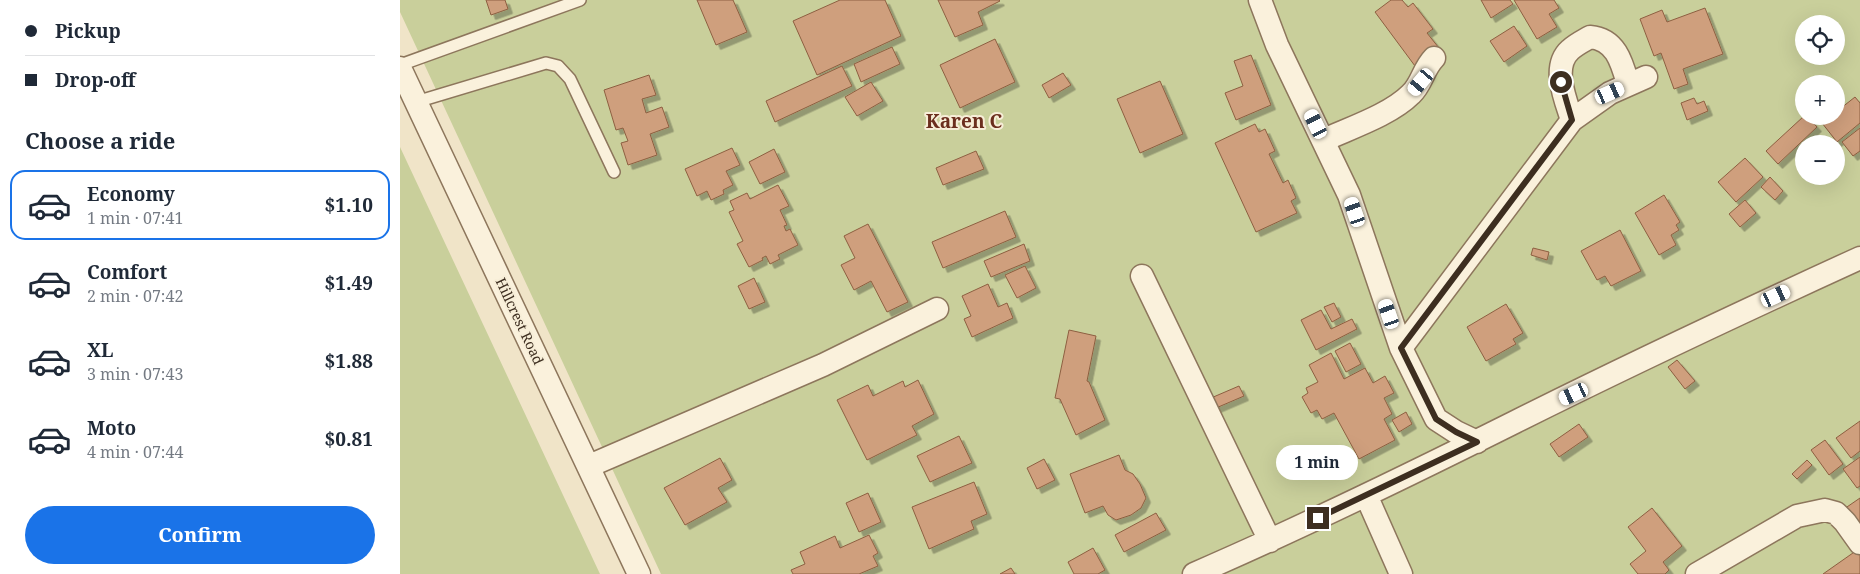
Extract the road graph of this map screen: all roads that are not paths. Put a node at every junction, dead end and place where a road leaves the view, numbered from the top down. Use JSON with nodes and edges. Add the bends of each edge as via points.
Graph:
{"nodes":[{"id":1,"x":580,"y":0,"type":"edge"},
{"id":2,"x":1260,"y":0,"type":"edge"},
{"id":3,"x":1434,"y":58,"type":"dead end"},
{"id":4,"x":400,"y":67,"type":"edge"},
{"id":5,"x":416,"y":102,"type":"junction"},
{"id":6,"x":1572,"y":120,"type":"junction"},
{"id":7,"x":1324,"y":140,"type":"junction"},
{"id":8,"x":614,"y":172,"type":"dead end"},
{"id":9,"x":1860,"y":258,"type":"edge"},
{"id":10,"x":1142,"y":276,"type":"dead end"},
{"id":11,"x":936,"y":309,"type":"dead end"},
{"id":12,"x":1401,"y":348,"type":"junction"},
{"id":13,"x":1477,"y":442,"type":"junction"},
{"id":14,"x":589,"y":466,"type":"junction"},
{"id":15,"x":1366,"y":495,"type":"junction"},
{"id":16,"x":1270,"y":541,"type":"junction"},
{"id":17,"x":1860,"y":543,"type":"edge"},
{"id":18,"x":639,"y":574,"type":"edge"},
{"id":19,"x":1194,"y":574,"type":"edge"},
{"id":20,"x":1401,"y":574,"type":"edge"},
{"id":21,"x":1697,"y":574,"type":"edge"}],
"edges":[{"from":1,"to":4,"type":"lane"},
{"from":2,"to":7,"type":"street","via":[[1277,45]]},
{"from":3,"to":7,"type":"street","via":[[1410,95],[1383,114]]},
{"from":4,"to":5,"type":"street","name":"Hillcrest Road"},
{"from":5,"to":8,"type":"lane","via":[[546,63],[558,66],[570,79]]},
{"from":5,"to":14,"type":"street","name":"Hillcrest Road"},
{"from":6,"to":6,"type":"street","via":[[1563,93],[1561,69],[1569,51],[1590,37],[1603,40],[1614,49],[1637,81],[1595,102]]},
{"from":6,"to":12,"type":"street"},
{"from":7,"to":12,"type":"street","via":[[1349,195]]},
{"from":9,"to":13,"type":"street"},
{"from":10,"to":16,"type":"street"},
{"from":11,"to":14,"type":"street","via":[[823,365]]},
{"from":12,"to":13,"type":"street","via":[[1436,419]]},
{"from":13,"to":15,"type":"street"},
{"from":14,"to":18,"type":"street","name":"Hillcrest Road"},
{"from":15,"to":16,"type":"street"},
{"from":15,"to":20,"type":"street"},
{"from":16,"to":19,"type":"street"},
{"from":17,"to":21,"type":"street","via":[[1836,513],[1825,510],[1797,516]]}]}
